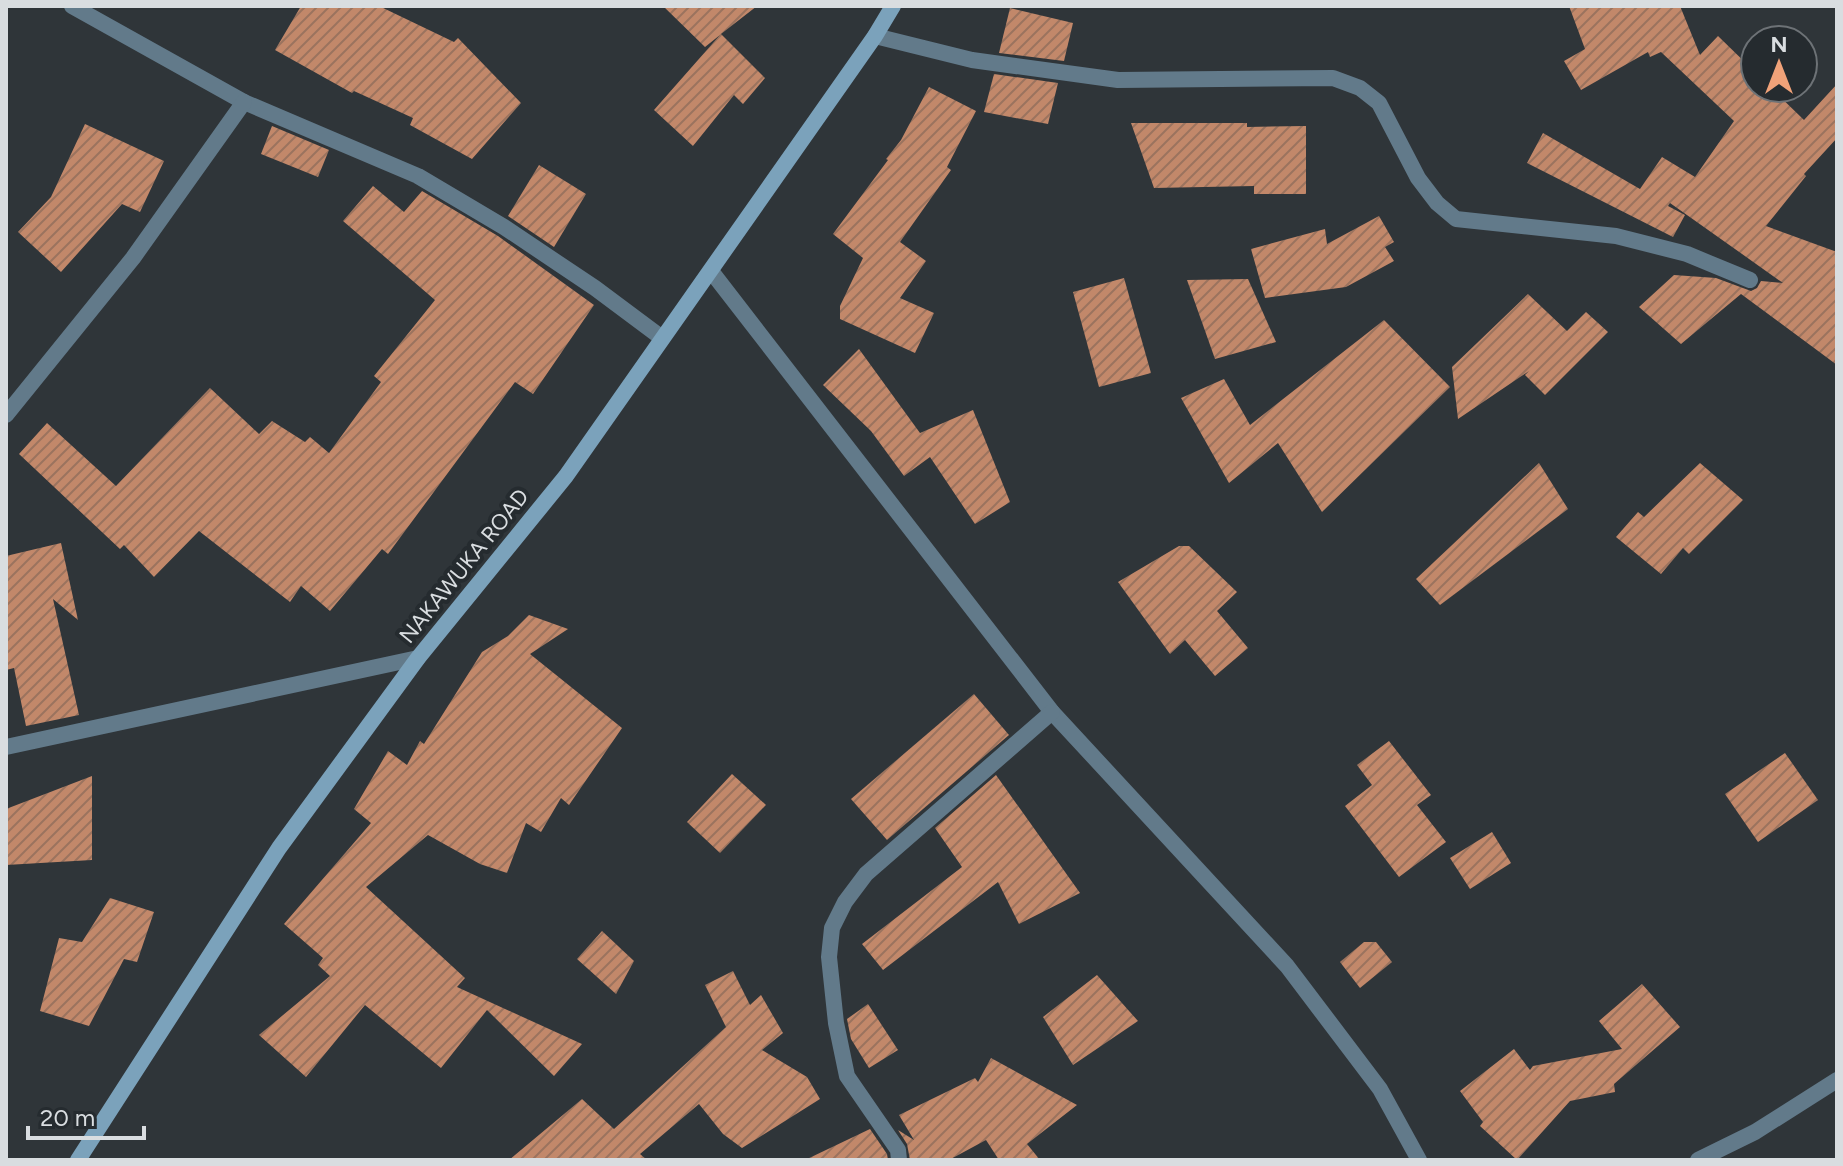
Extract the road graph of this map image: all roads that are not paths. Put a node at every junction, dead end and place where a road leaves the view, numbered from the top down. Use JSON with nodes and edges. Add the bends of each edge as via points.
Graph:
{"nodes":[{"id":1,"x":72,"y":6,"type":"edge"},
{"id":2,"x":893,"y":6,"type":"edge"},
{"id":3,"x":875,"y":36,"type":"junction"},
{"id":4,"x":244,"y":102,"type":"junction"},
{"id":5,"x":711,"y":271,"type":"junction"},
{"id":6,"x":1750,"y":280,"type":"dead end"},
{"id":7,"x":662,"y":338,"type":"junction"},
{"id":8,"x":6,"y":415,"type":"edge"},
{"id":9,"x":418,"y":658,"type":"junction"},
{"id":10,"x":1052,"y":712,"type":"junction"},
{"id":11,"x":6,"y":747,"type":"edge"},
{"id":12,"x":1837,"y":1080,"type":"edge"},
{"id":13,"x":78,"y":1160,"type":"edge"},
{"id":14,"x":899,"y":1160,"type":"edge"},
{"id":15,"x":1419,"y":1160,"type":"edge"},
{"id":16,"x":1698,"y":1160,"type":"edge"}],
"edges":[{"from":1,"to":4,"type":"street"},
{"from":2,"to":3,"type":"main road","name":"NAKAWUKA ROAD"},
{"from":3,"to":5,"type":"main road","name":"NAKAWUKA ROAD"},
{"from":3,"to":6,"type":"street","via":[[972,60],[1118,80],[1333,78],[1360,88],[1379,103],[1418,178],[1456,219],[1616,236],[1687,254]]},
{"from":4,"to":7,"type":"street","via":[[418,176],[504,227]]},
{"from":4,"to":8,"type":"street","via":[[133,258]]},
{"from":5,"to":7,"type":"main road","name":"NAKAWUKA ROAD"},
{"from":5,"to":10,"type":"street"},
{"from":7,"to":9,"type":"main road","name":"NAKAWUKA ROAD","via":[[566,476]]},
{"from":9,"to":11,"type":"street"},
{"from":9,"to":13,"type":"main road","name":"NAKAWUKA ROAD","via":[[279,848]]},
{"from":10,"to":14,"type":"street","via":[[866,874],[832,928],[829,957],[847,1076],[898,1150]]},
{"from":10,"to":15,"type":"street","via":[[1287,966],[1380,1089]]},
{"from":12,"to":16,"type":"street","via":[[1755,1132]]}]}
